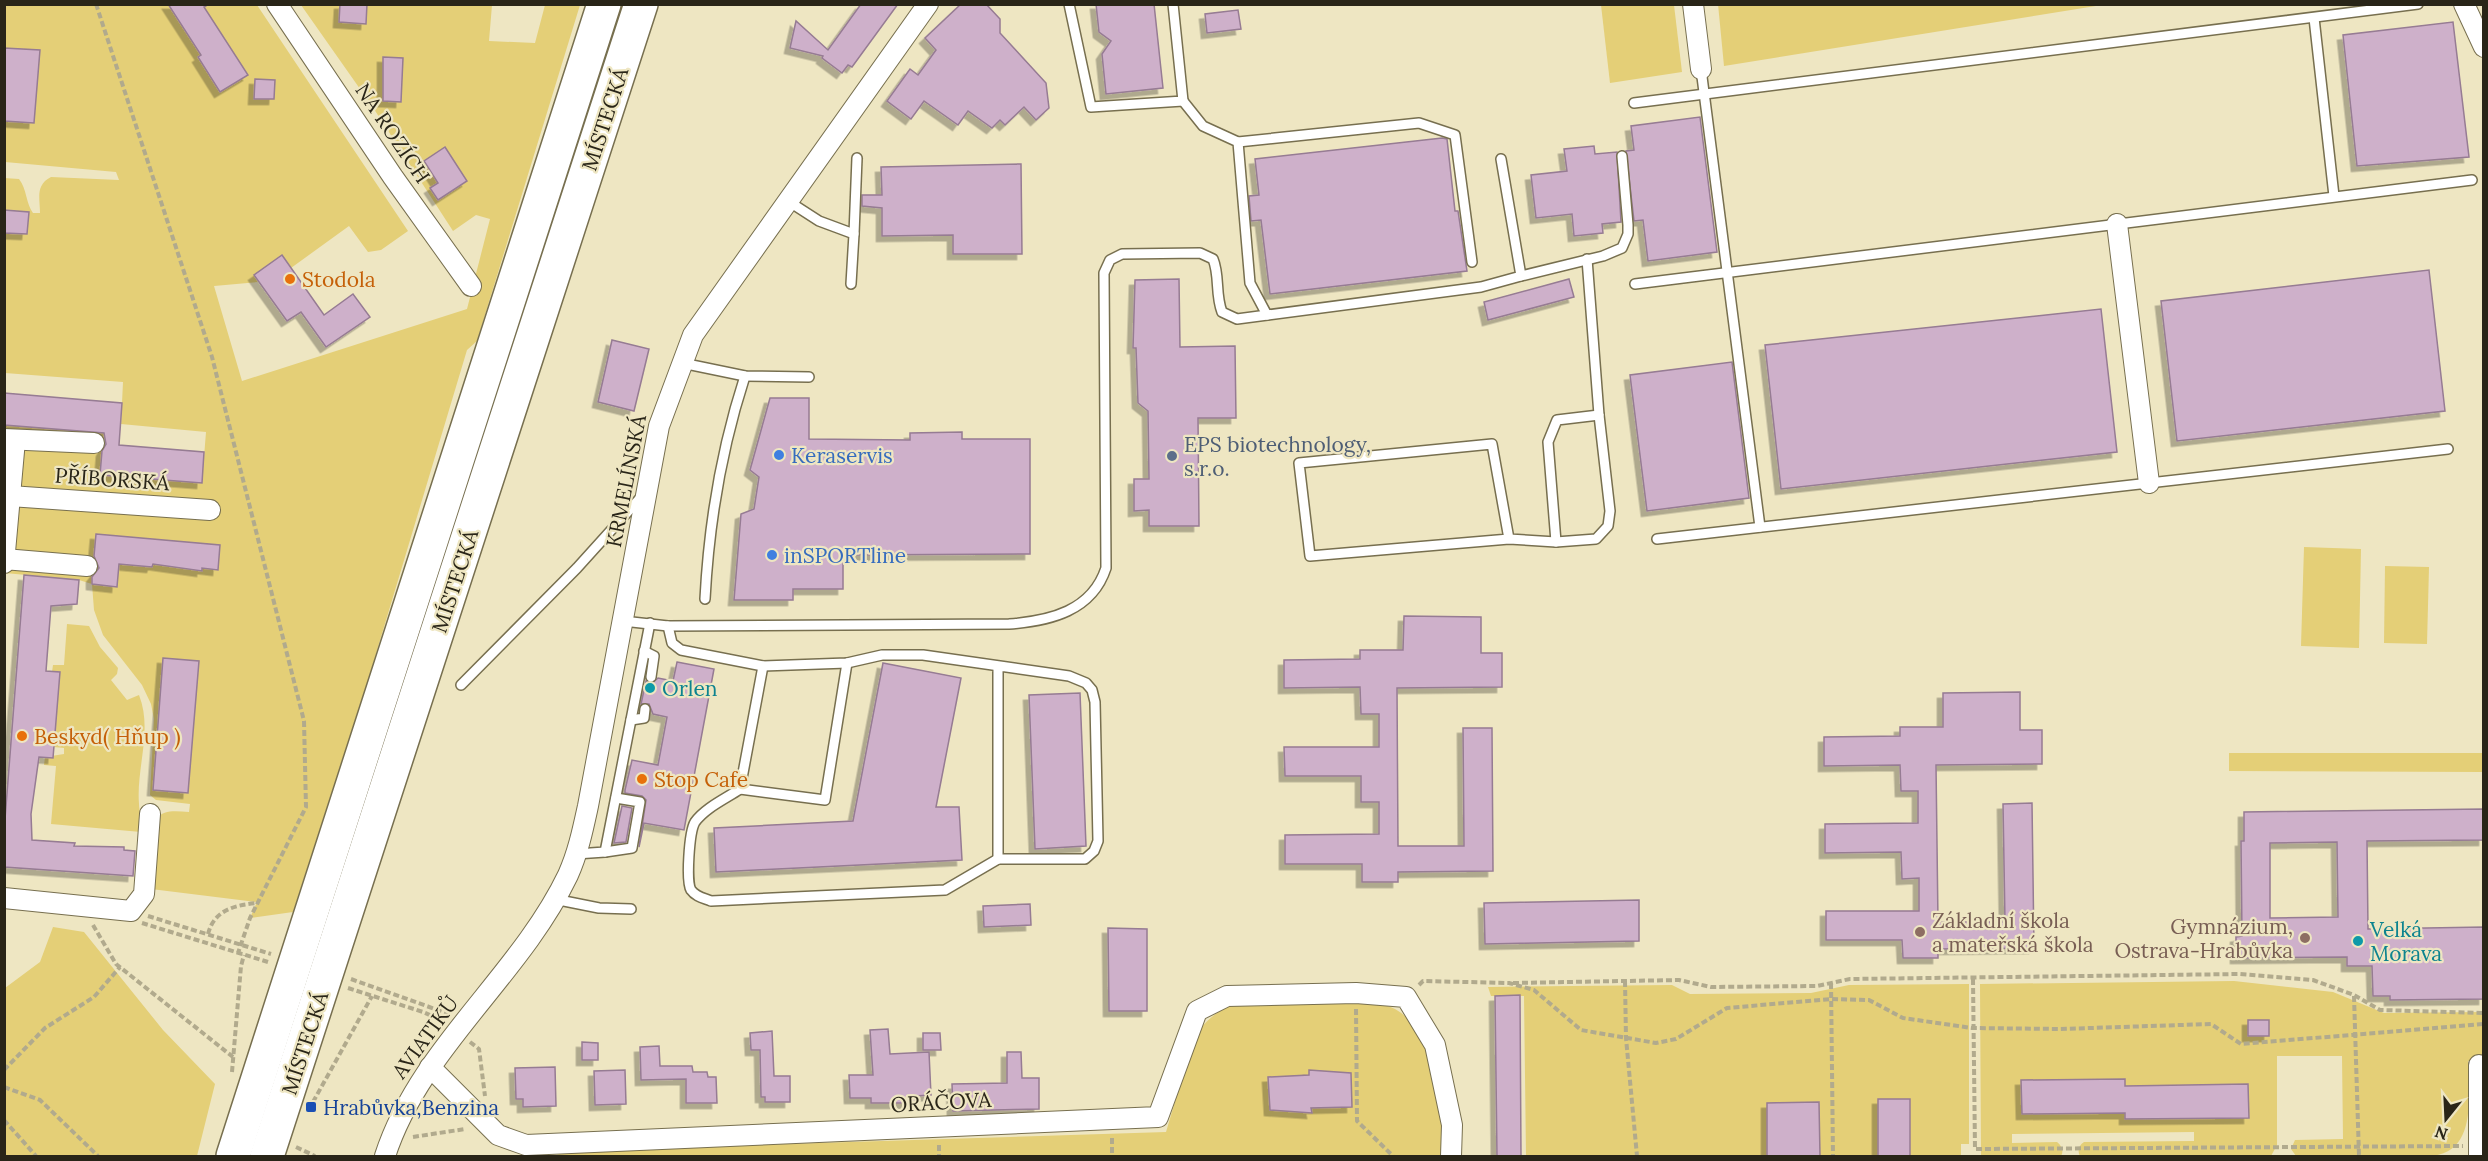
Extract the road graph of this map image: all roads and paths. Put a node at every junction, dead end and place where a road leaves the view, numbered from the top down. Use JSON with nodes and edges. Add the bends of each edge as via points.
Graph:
{"nodes":[{"id":1,"x":96,"y":4,"type":"edge"},
{"id":2,"x":277,"y":4,"type":"edge"},
{"id":3,"x":604,"y":4,"type":"edge"},
{"id":4,"x":641,"y":4,"type":"edge"},
{"id":5,"x":928,"y":4,"type":"edge"},
{"id":6,"x":1069,"y":4,"type":"edge"},
{"id":7,"x":1173,"y":4,"type":"edge"},
{"id":8,"x":1693,"y":4,"type":"edge"},
{"id":9,"x":2418,"y":4,"type":"edge"},
{"id":10,"x":2464,"y":4,"type":"edge"},
{"id":11,"x":2314,"y":18,"type":"junction"},
{"id":12,"x":2484,"y":47,"type":"edge"},
{"id":13,"x":1701,"y":69,"type":"joint"},
{"id":14,"x":1704,"y":95,"type":"junction"},
{"id":15,"x":1183,"y":101,"type":"junction"},
{"id":16,"x":1634,"y":103,"type":"dead end"},
{"id":17,"x":1238,"y":142,"type":"junction"},
{"id":18,"x":1622,"y":156,"type":"dead end"},
{"id":19,"x":857,"y":158,"type":"dead end"},
{"id":20,"x":1501,"y":159,"type":"dead end"},
{"id":21,"x":2472,"y":180,"type":"dead end"},
{"id":22,"x":2334,"y":196,"type":"junction"},
{"id":23,"x":788,"y":201,"type":"junction"},
{"id":24,"x":2116,"y":224,"type":"junction"},
{"id":25,"x":854,"y":234,"type":"junction"},
{"id":26,"x":1587,"y":259,"type":"junction"},
{"id":27,"x":1472,"y":262,"type":"dead end"},
{"id":28,"x":1727,"y":273,"type":"junction"},
{"id":29,"x":1521,"y":276,"type":"junction"},
{"id":30,"x":851,"y":284,"type":"dead end"},
{"id":31,"x":1635,"y":284,"type":"dead end"},
{"id":32,"x":471,"y":286,"type":"dead end"},
{"id":33,"x":1267,"y":315,"type":"junction"},
{"id":34,"x":682,"y":363,"type":"junction"},
{"id":35,"x":745,"y":376,"type":"junction"},
{"id":36,"x":809,"y":377,"type":"dead end"},
{"id":37,"x":1599,"y":415,"type":"junction"},
{"id":38,"x":10,"y":439,"type":"edge"},
{"id":39,"x":94,"y":444,"type":"dead end"},
{"id":40,"x":2448,"y":449,"type":"dead end"},
{"id":41,"x":2149,"y":483,"type":"junction"},
{"id":42,"x":648,"y":490,"type":"junction"},
{"id":43,"x":10,"y":496,"type":"junction"},
{"id":44,"x":210,"y":510,"type":"dead end"},
{"id":45,"x":1760,"y":527,"type":"junction"},
{"id":46,"x":1509,"y":539,"type":"junction"},
{"id":47,"x":1657,"y":539,"type":"dead end"},
{"id":48,"x":1556,"y":542,"type":"junction"},
{"id":49,"x":5,"y":560,"type":"edge"},
{"id":50,"x":87,"y":566,"type":"dead end"},
{"id":51,"x":705,"y":599,"type":"dead end"},
{"id":52,"x":623,"y":621,"type":"junction"},
{"id":53,"x":650,"y":623,"type":"junction"},
{"id":54,"x":668,"y":626,"type":"junction"},
{"id":55,"x":644,"y":651,"type":"junction"},
{"id":56,"x":847,"y":663,"type":"junction"},
{"id":57,"x":764,"y":666,"type":"junction"},
{"id":58,"x":998,"y":666,"type":"junction"},
{"id":59,"x":651,"y":677,"type":"dead end"},
{"id":60,"x":461,"y":685,"type":"dead end"},
{"id":61,"x":645,"y":709,"type":"dead end"},
{"id":62,"x":631,"y":720,"type":"junction"},
{"id":63,"x":740,"y":789,"type":"junction"},
{"id":64,"x":616,"y":798,"type":"junction"},
{"id":65,"x":150,"y":814,"type":"dead end"},
{"id":66,"x":605,"y":852,"type":"junction"},
{"id":67,"x":576,"y":854,"type":"junction"},
{"id":68,"x":998,"y":860,"type":"junction"},
{"id":69,"x":4,"y":898,"type":"edge"},
{"id":70,"x":554,"y":899,"type":"junction"},
{"id":71,"x":258,"y":902,"type":"junction"},
{"id":72,"x":82,"y":906,"type":"junction"},
{"id":73,"x":631,"y":909,"type":"dead end"},
{"id":74,"x":131,"y":911,"type":"junction"},
{"id":75,"x":208,"y":934,"type":"junction"},
{"id":76,"x":241,"y":943,"type":"junction"},
{"id":77,"x":238,"y":953,"type":"junction"},
{"id":78,"x":518,"y":953,"type":"joint"},
{"id":79,"x":271,"y":954,"type":"dead end"},
{"id":80,"x":244,"y":955,"type":"junction"},
{"id":81,"x":268,"y":962,"type":"dead end"},
{"id":82,"x":120,"y":967,"type":"junction"},
{"id":83,"x":351,"y":979,"type":"dead end"},
{"id":84,"x":1973,"y":979,"type":"junction"},
{"id":85,"x":1625,"y":981,"type":"junction"},
{"id":86,"x":1509,"y":983,"type":"junction"},
{"id":87,"x":1831,"y":983,"type":"junction"},
{"id":88,"x":348,"y":987,"type":"dead end"},
{"id":89,"x":1356,"y":993,"type":"junction"},
{"id":90,"x":2354,"y":995,"type":"junction"},
{"id":91,"x":372,"y":996,"type":"junction"},
{"id":92,"x":1406,"y":997,"type":"junction"},
{"id":93,"x":1831,"y":999,"type":"junction"},
{"id":94,"x":2484,"y":1013,"type":"edge"},
{"id":95,"x":2484,"y":1024,"type":"edge"},
{"id":96,"x":450,"y":1027,"type":"junction"},
{"id":97,"x":1972,"y":1028,"type":"junction"},
{"id":98,"x":2357,"y":1034,"type":"junction"},
{"id":99,"x":1626,"y":1038,"type":"junction"},
{"id":100,"x":7,"y":1065,"type":"edge"},
{"id":101,"x":2479,"y":1065,"type":"dead end"},
{"id":102,"x":430,"y":1067,"type":"junction"},
{"id":103,"x":4,"y":1070,"type":"edge"},
{"id":104,"x":4,"y":1087,"type":"edge"},
{"id":105,"x":311,"y":1107,"type":"dead end"},
{"id":106,"x":4,"y":1120,"type":"edge"},
{"id":107,"x":475,"y":1124,"type":"junction"},
{"id":108,"x":300,"y":1137,"type":"dead end"},
{"id":109,"x":406,"y":1143,"type":"dead end"},
{"id":110,"x":2358,"y":1147,"type":"junction"},
{"id":111,"x":2183,"y":1148,"type":"junction"},
{"id":112,"x":2048,"y":1149,"type":"junction"},
{"id":113,"x":527,"y":1151,"type":"edge"},
{"id":114,"x":2479,"y":1151,"type":"edge"},
{"id":115,"x":282,"y":1152,"type":"edge"},
{"id":116,"x":36,"y":1156,"type":"edge"},
{"id":117,"x":98,"y":1156,"type":"edge"},
{"id":118,"x":233,"y":1156,"type":"edge"},
{"id":119,"x":293,"y":1156,"type":"edge"},
{"id":120,"x":315,"y":1156,"type":"edge"},
{"id":121,"x":385,"y":1156,"type":"edge"},
{"id":122,"x":1393,"y":1156,"type":"edge"},
{"id":123,"x":1451,"y":1156,"type":"edge"},
{"id":124,"x":1636,"y":1156,"type":"edge"},
{"id":125,"x":1833,"y":1156,"type":"edge"},
{"id":126,"x":2048,"y":1156,"type":"edge"},
{"id":127,"x":2183,"y":1156,"type":"edge"},
{"id":128,"x":2359,"y":1156,"type":"edge"}],
"edges":[{"from":1,"to":71,"type":"path","via":[[212,357],[304,721],[306,807]]},
{"from":2,"to":32,"type":"street","name":"NA ROZÍCH"},
{"from":3,"to":118,"type":"highway","name":"MÍSTECKÁ"},
{"from":4,"to":115,"type":"highway","name":"MÍSTECKÁ"},
{"from":5,"to":23,"type":"street","name":"KRMELÍNSKÁ"},
{"from":6,"to":15,"type":"lane","via":[[1091,107]]},
{"from":7,"to":15,"type":"lane"},
{"from":8,"to":13,"type":"street"},
{"from":9,"to":11,"type":"lane"},
{"from":10,"to":12,"type":"street"},
{"from":11,"to":14,"type":"lane"},
{"from":11,"to":22,"type":"lane"},
{"from":13,"to":14,"type":"lane"},
{"from":14,"to":16,"type":"lane"},
{"from":14,"to":28,"type":"lane"},
{"from":15,"to":17,"type":"lane","via":[[1203,126]]},
{"from":17,"to":27,"type":"lane","via":[[1419,123],[1455,135]]},
{"from":17,"to":33,"type":"lane","via":[[1250,283]]},
{"from":18,"to":26,"type":"lane","via":[[1628,225],[1625,243],[1615,252]]},
{"from":19,"to":25,"type":"lane"},
{"from":20,"to":29,"type":"lane"},
{"from":21,"to":22,"type":"lane"},
{"from":22,"to":24,"type":"lane"},
{"from":23,"to":25,"type":"lane","via":[[819,221]]},
{"from":23,"to":34,"type":"street","name":"KRMELÍNSKÁ","via":[[693,335]]},
{"from":24,"to":28,"type":"lane"},
{"from":24,"to":41,"type":"street"},
{"from":25,"to":30,"type":"lane"},
{"from":26,"to":29,"type":"lane"},
{"from":26,"to":37,"type":"lane"},
{"from":28,"to":31,"type":"lane"},
{"from":28,"to":45,"type":"lane"},
{"from":29,"to":33,"type":"lane","via":[[1481,287]]},
{"from":33,"to":54,"type":"lane","via":[[1237,320],[1222,312],[1216,297],[1217,269],[1213,259],[1200,253],[1122,254],[1110,260],[1104,273],[1106,568],[1095,591],[1072,611],[1009,624]]},
{"from":34,"to":35,"type":"lane"},
{"from":34,"to":42,"type":"street","name":"KRMELÍNSKÁ","via":[[659,426]]},
{"from":35,"to":36,"type":"lane"},
{"from":35,"to":51,"type":"lane","via":[[716,486]]},
{"from":37,"to":48,"type":"lane","via":[[1557,420],[1551,432],[1548,442]]},
{"from":37,"to":48,"type":"lane","via":[[1610,511],[1608,526],[1596,539]]},
{"from":38,"to":39,"type":"street","name":"PŘÍBORSKÁ"},
{"from":38,"to":43,"type":"street"},
{"from":40,"to":41,"type":"lane"},
{"from":41,"to":45,"type":"lane"},
{"from":42,"to":52,"type":"street","name":"KRMELÍNSKÁ"},
{"from":42,"to":60,"type":"lane"},
{"from":43,"to":44,"type":"street","name":"PŘÍBORSKÁ"},
{"from":43,"to":49,"type":"street"},
{"from":45,"to":47,"type":"lane"},
{"from":46,"to":46,"type":"lane","via":[[1310,556],[1299,463],[1492,444]]},
{"from":46,"to":48,"type":"lane"},
{"from":49,"to":50,"type":"street"},
{"from":52,"to":53,"type":"lane"},
{"from":52,"to":67,"type":"street","name":"KRMELÍNSKÁ"},
{"from":53,"to":54,"type":"lane"},
{"from":53,"to":55,"type":"lane"},
{"from":54,"to":57,"type":"lane","via":[[672,643],[681,650]]},
{"from":55,"to":59,"type":"lane","via":[[654,656]]},
{"from":55,"to":62,"type":"lane"},
{"from":56,"to":57,"type":"lane"},
{"from":56,"to":58,"type":"lane","via":[[882,656],[923,655]]},
{"from":56,"to":63,"type":"lane","via":[[825,800]]},
{"from":57,"to":63,"type":"lane"},
{"from":58,"to":68,"type":"lane"},
{"from":58,"to":68,"type":"lane","via":[[1069,675],[1086,682],[1092,690],[1098,841],[1085,859]]},
{"from":61,"to":62,"type":"lane","via":[[644,718]]},
{"from":62,"to":64,"type":"lane"},
{"from":63,"to":68,"type":"lane","via":[[702,814],[694,824],[689,888],[696,896],[711,901],[945,890]]},
{"from":64,"to":66,"type":"lane"},
{"from":64,"to":66,"type":"lane","via":[[640,802],[632,848]]},
{"from":65,"to":74,"type":"street","via":[[144,894]]},
{"from":66,"to":67,"type":"lane"},
{"from":67,"to":70,"type":"street","name":"KRMELÍNSKÁ"},
{"from":69,"to":72,"type":"street"},
{"from":70,"to":73,"type":"lane","via":[[599,908]]},
{"from":70,"to":78,"type":"street","name":"KRMELÍNSKÁ"},
{"from":71,"to":75,"type":"path","via":[[230,906],[210,925]]},
{"from":71,"to":76,"type":"path"},
{"from":72,"to":74,"type":"street"},
{"from":72,"to":82,"type":"path"},
{"from":74,"to":75,"type":"path"},
{"from":74,"to":77,"type":"path","via":[[134,921]]},
{"from":75,"to":76,"type":"path"},
{"from":76,"to":77,"type":"path"},
{"from":76,"to":79,"type":"path"},
{"from":77,"to":80,"type":"path"},
{"from":78,"to":96,"type":"street","name":"AVIATIKŮ"},
{"from":80,"to":81,"type":"path"},
{"from":80,"to":82,"type":"path","via":[[233,1057]]},
{"from":82,"to":100,"type":"path","via":[[94,997],[45,1028]]},
{"from":83,"to":96,"type":"path","via":[[450,1012]]},
{"from":84,"to":87,"type":"path","via":[[1850,979]]},
{"from":84,"to":90,"type":"path","via":[[2240,974],[2313,980]]},
{"from":84,"to":97,"type":"path"},
{"from":85,"to":86,"type":"path"},
{"from":85,"to":87,"type":"path","via":[[1679,980],[1711,987]]},
{"from":85,"to":99,"type":"path"},
{"from":86,"to":92,"type":"path","via":[[1423,981]]},
{"from":86,"to":99,"type":"path","via":[[1534,990],[1581,1030]]},
{"from":87,"to":93,"type":"path"},
{"from":88,"to":91,"type":"path"},
{"from":89,"to":92,"type":"street","name":"ORÁČOVA"},
{"from":89,"to":113,"type":"street","name":"ORÁČOVA","via":[[1227,996],[1197,1011],[1158,1117]]},
{"from":89,"to":122,"type":"path","via":[[1358,1121]]},
{"from":90,"to":94,"type":"path","via":[[2380,1010]]},
{"from":90,"to":98,"type":"path"},
{"from":91,"to":96,"type":"path","via":[[423,1012]]},
{"from":91,"to":105,"type":"path"},
{"from":92,"to":123,"type":"street","via":[[1435,1045],[1452,1125]]},
{"from":93,"to":97,"type":"path","via":[[1869,1000],[1903,1018]]},
{"from":93,"to":99,"type":"path","via":[[1727,1008],[1676,1039],[1656,1043]]},
{"from":93,"to":125,"type":"path"},
{"from":95,"to":98,"type":"path"},
{"from":96,"to":102,"type":"street","name":"AVIATIKŮ"},
{"from":96,"to":107,"type":"path","via":[[479,1049],[487,1109]]},
{"from":97,"to":98,"type":"path","via":[[2211,1024],[2241,1044]]},
{"from":97,"to":112,"type":"path","via":[[1975,1149]]},
{"from":98,"to":110,"type":"path"},
{"from":99,"to":124,"type":"path"},
{"from":100,"to":103,"type":"path"},
{"from":101,"to":114,"type":"street"},
{"from":102,"to":107,"type":"street","name":"ORÁČOVA"},
{"from":102,"to":121,"type":"street","name":"AVIATIKŮ","via":[[405,1106]]},
{"from":104,"to":117,"type":"path","via":[[40,1100]]},
{"from":106,"to":116,"type":"path"},
{"from":107,"to":109,"type":"path","via":[[413,1137]]},
{"from":107,"to":113,"type":"street","name":"ORÁČOVA"},
{"from":108,"to":115,"type":"path"},
{"from":110,"to":111,"type":"path"},
{"from":110,"to":114,"type":"path"},
{"from":110,"to":128,"type":"path"},
{"from":111,"to":112,"type":"path"},
{"from":111,"to":127,"type":"path"},
{"from":112,"to":126,"type":"path"},
{"from":115,"to":119,"type":"path"},
{"from":115,"to":120,"type":"path"}]}
